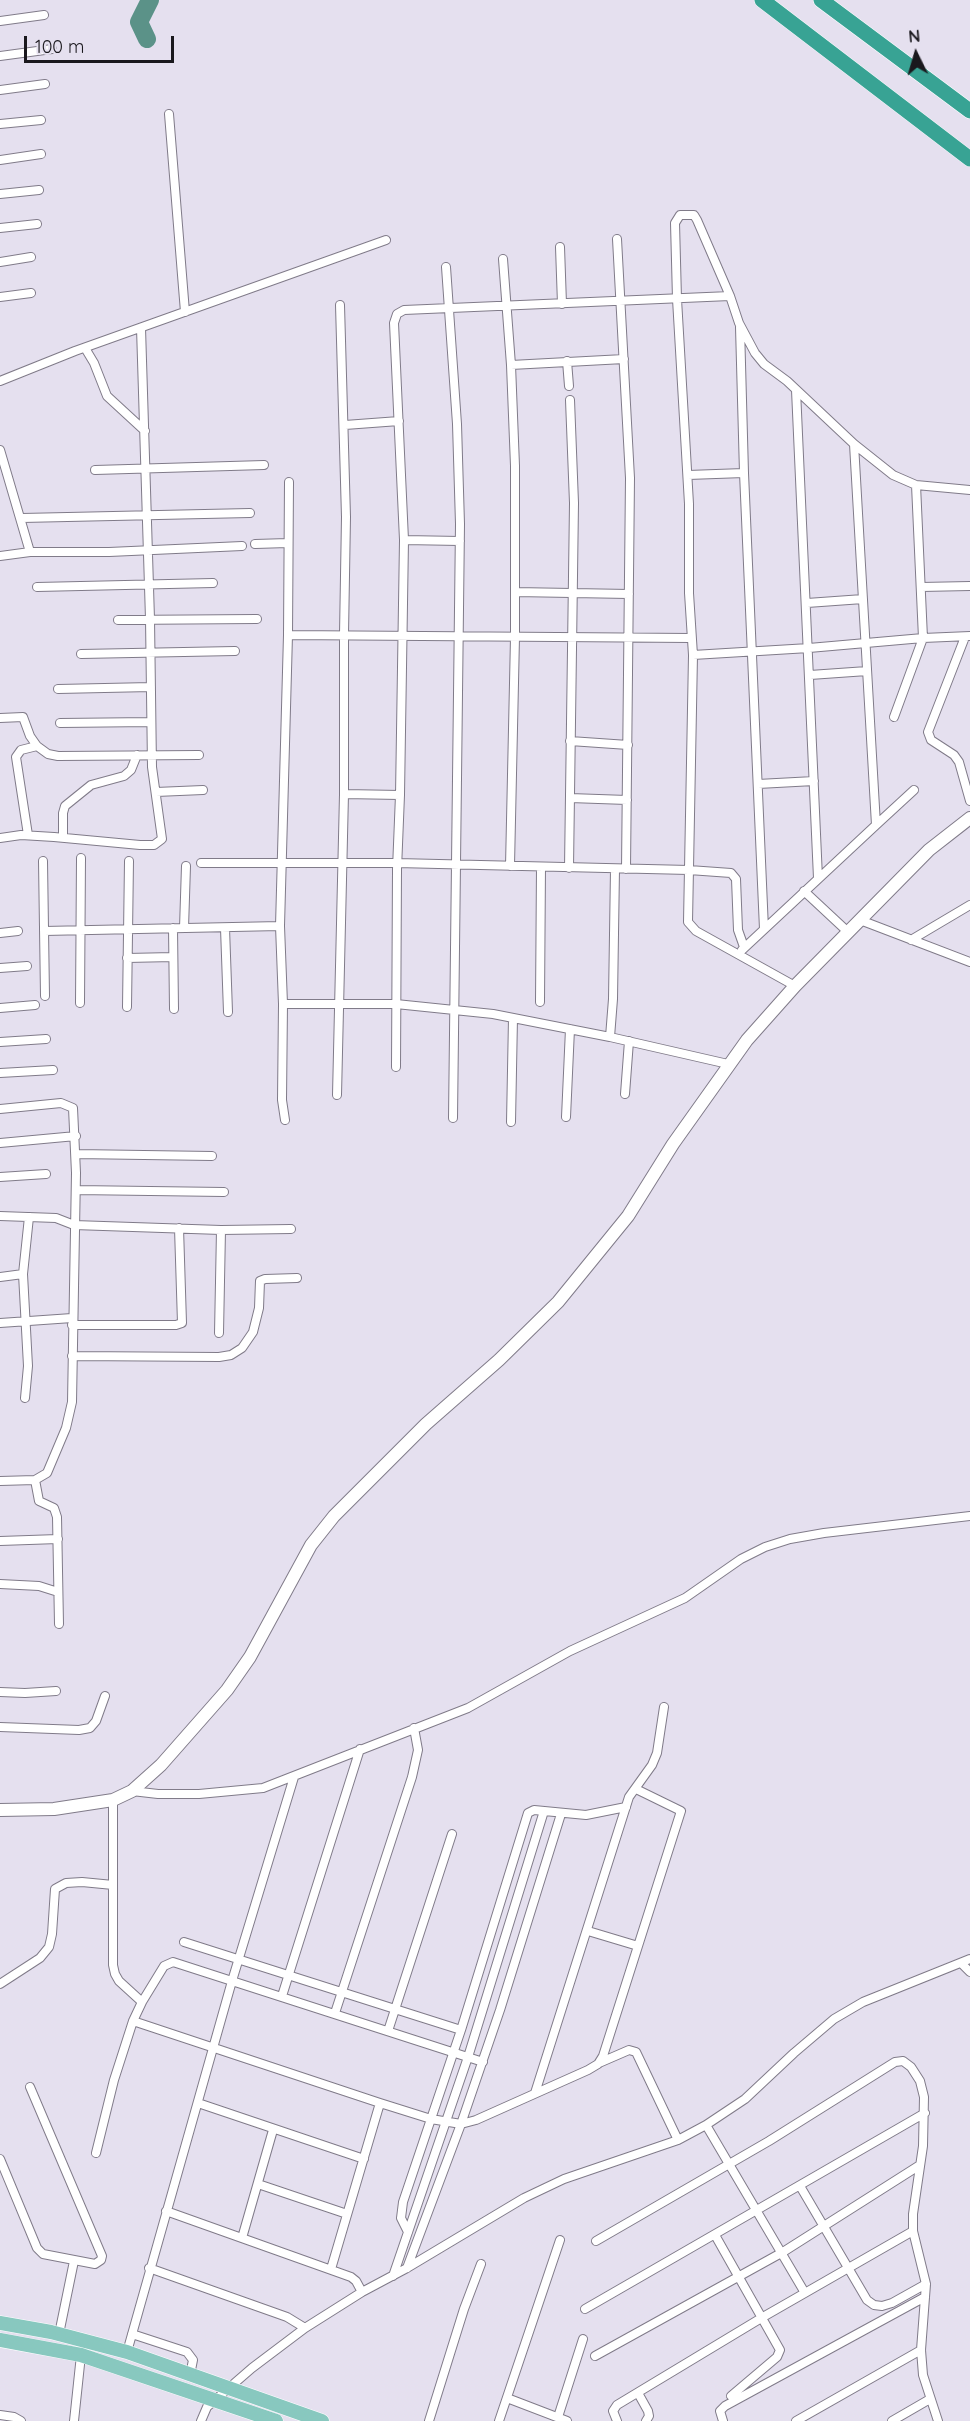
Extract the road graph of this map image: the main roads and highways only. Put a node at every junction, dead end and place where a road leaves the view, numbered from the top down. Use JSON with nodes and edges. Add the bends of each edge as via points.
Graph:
{"nodes":[{"id":1,"x":762,"y":0,"type":"edge"},
{"id":2,"x":820,"y":0,"type":"edge"},
{"id":3,"x":970,"y":111,"type":"edge"},
{"id":4,"x":970,"y":159,"type":"edge"},
{"id":5,"x":970,"y":818,"type":"edge"},
{"id":6,"x":0,"y":1810,"type":"edge"},
{"id":7,"x":0,"y":2323,"type":"edge"},
{"id":8,"x":0,"y":2340,"type":"edge"},
{"id":9,"x":276,"y":2421,"type":"edge"},
{"id":10,"x":322,"y":2421,"type":"edge"}],
"edges":[{"from":1,"to":4,"type":"highway"},
{"from":2,"to":3,"type":"highway"},
{"from":5,"to":6,"type":"main road","via":[[929,850],[848,932],[728,1064],[628,1216],[558,1302],[334,1516],[311,1545],[228,1690],[161,1765],[132,1791],[113,1800],[54,1809]]},
{"from":7,"to":10,"type":"main road","via":[[127,2352]]},
{"from":8,"to":9,"type":"main road"}]}
